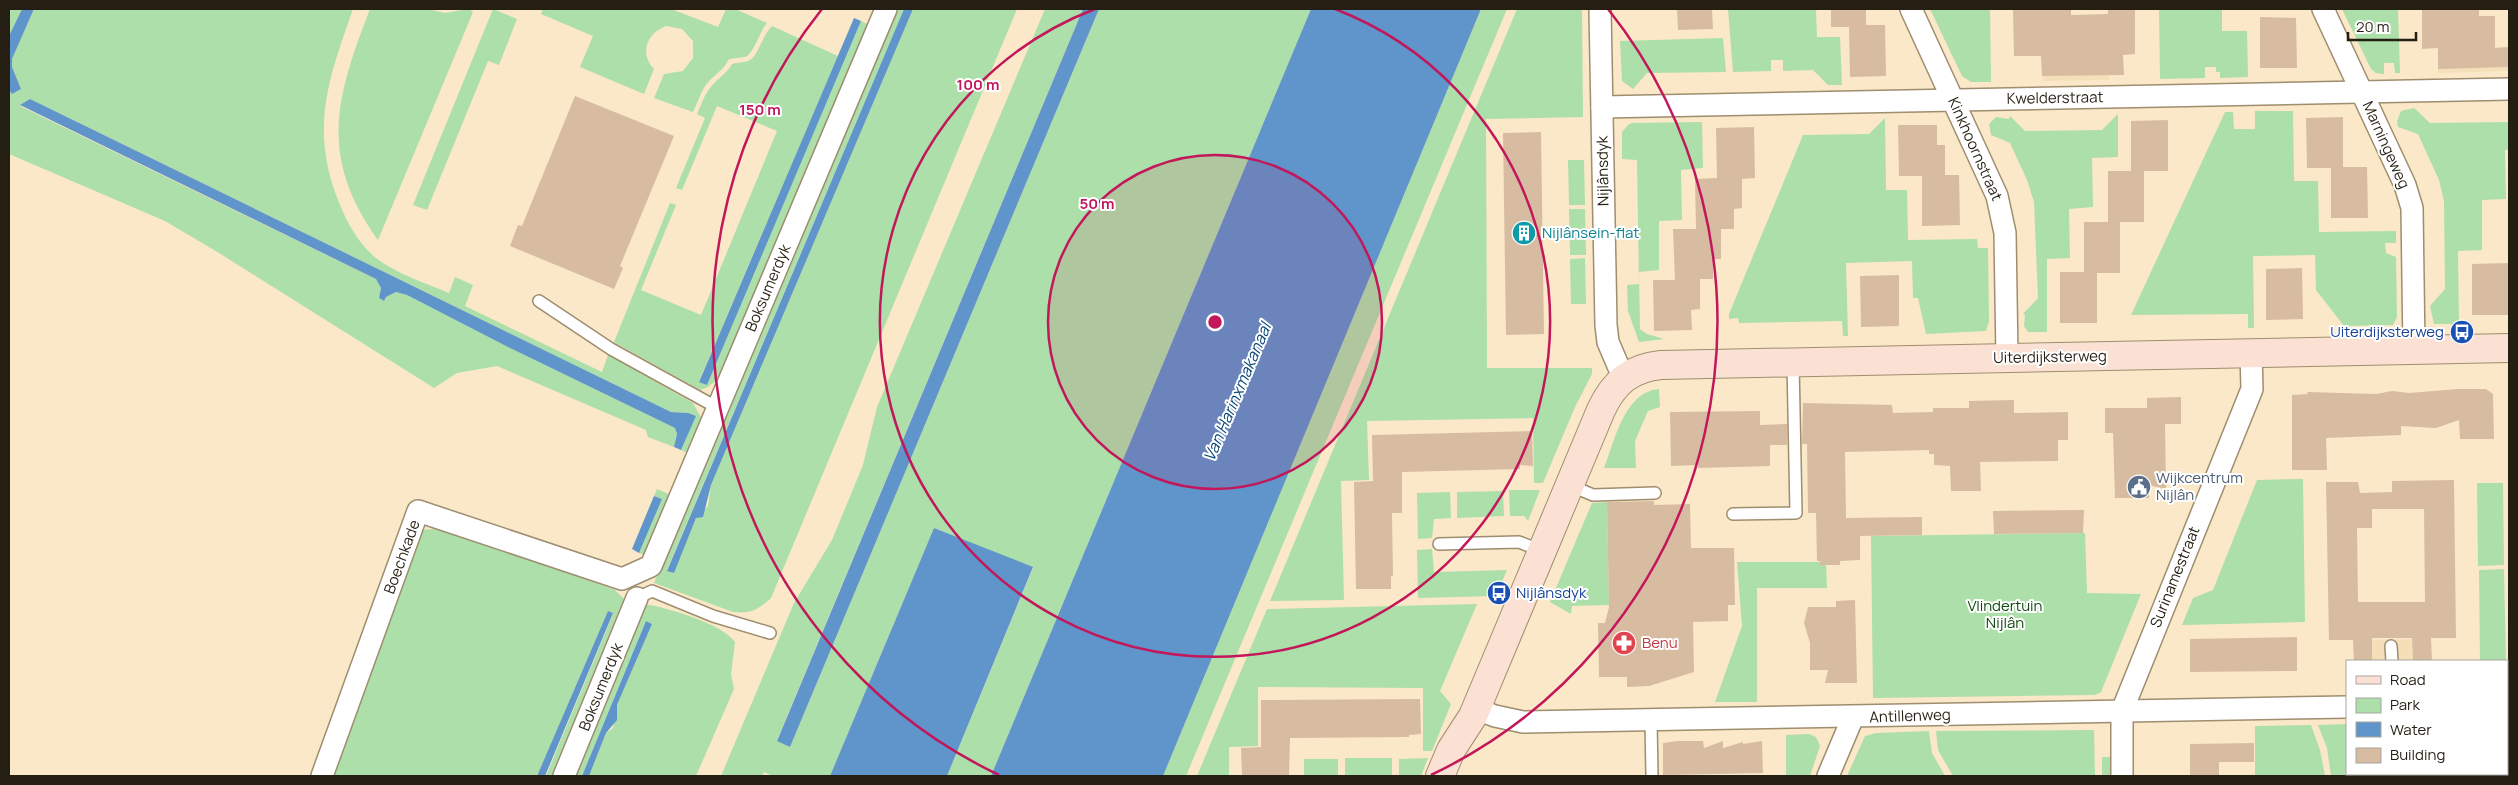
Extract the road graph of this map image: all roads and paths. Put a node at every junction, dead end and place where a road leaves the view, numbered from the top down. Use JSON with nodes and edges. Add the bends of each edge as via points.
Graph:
{"nodes":[{"id":1,"x":886,"y":9,"type":"edge"},
{"id":2,"x":1600,"y":9,"type":"edge"},
{"id":3,"x":1911,"y":9,"type":"edge"},
{"id":4,"x":2323,"y":9,"type":"edge"},
{"id":5,"x":2509,"y":89,"type":"edge"},
{"id":6,"x":2362,"y":92,"type":"junction"},
{"id":7,"x":1954,"y":100,"type":"junction"},
{"id":8,"x":1602,"y":107,"type":"junction"},
{"id":9,"x":538,"y":301,"type":"dead end"},
{"id":10,"x":2509,"y":348,"type":"edge"},
{"id":11,"x":2414,"y":350,"type":"junction"},
{"id":12,"x":2252,"y":353,"type":"junction"},
{"id":13,"x":2007,"y":358,"type":"junction"},
{"id":14,"x":1793,"y":362,"type":"junction"},
{"id":15,"x":1623,"y":377,"type":"junction"},
{"id":16,"x":718,"y":408,"type":"junction"},
{"id":17,"x":1569,"y":485,"type":"junction"},
{"id":18,"x":1655,"y":494,"type":"dead end"},
{"id":19,"x":1733,"y":514,"type":"dead end"},
{"id":20,"x":1439,"y":544,"type":"dead end"},
{"id":21,"x":1542,"y":551,"type":"junction"},
{"id":22,"x":622,"y":579,"type":"joint"},
{"id":23,"x":637,"y":598,"type":"joint"},
{"id":24,"x":770,"y":633,"type":"dead end"},
{"id":25,"x":2391,"y":646,"type":"dead end"},
{"id":26,"x":2392,"y":660,"type":"edge"},
{"id":27,"x":2346,"y":707,"type":"edge"},
{"id":28,"x":2122,"y":711,"type":"junction"},
{"id":29,"x":1474,"y":713,"type":"junction"},
{"id":30,"x":1853,"y":717,"type":"junction"},
{"id":31,"x":1651,"y":720,"type":"junction"},
{"id":32,"x":322,"y":776,"type":"edge"},
{"id":33,"x":564,"y":776,"type":"edge"},
{"id":34,"x":1440,"y":776,"type":"edge"},
{"id":35,"x":1456,"y":776,"type":"edge"},
{"id":36,"x":1652,"y":776,"type":"edge"},
{"id":37,"x":1828,"y":776,"type":"edge"},
{"id":38,"x":2122,"y":776,"type":"edge"}],
"edges":[{"from":1,"to":16,"type":"street","name":"Boksumerdyk"},
{"from":2,"to":8,"type":"street","name":"Nijlânsdyk"},
{"from":3,"to":7,"type":"street","name":"Kinkhoornstraat"},
{"from":4,"to":6,"type":"street","name":"Marningeweg"},
{"from":5,"to":6,"type":"street","name":"Kwelderstraat"},
{"from":6,"to":7,"type":"street","name":"Kwelderstraat"},
{"from":6,"to":11,"type":"street","name":"Marningeweg","via":[[2405,185],[2412,208]]},
{"from":7,"to":8,"type":"street","name":"Kwelderstraat"},
{"from":7,"to":13,"type":"street","name":"Kinkhoornstraat","via":[[1996,193],[2002,214]]},
{"from":8,"to":15,"type":"street","name":"Nijlânsdyk","via":[[1606,325],[1608,342]]},
{"from":9,"to":16,"type":"lane","via":[[611,348]]},
{"from":10,"to":11,"type":"street","name":"Uiterdijksterweg"},
{"from":11,"to":12,"type":"street","name":"Uiterdijksterweg"},
{"from":12,"to":13,"type":"street","name":"Uiterdijksterweg"},
{"from":12,"to":28,"type":"street","name":"Surinamestraat","via":[[2252,389]]},
{"from":13,"to":14,"type":"street","name":"Uiterdijksterweg"},
{"from":14,"to":15,"type":"street","name":"Uiterdijksterweg","via":[[1661,365],[1635,370]]},
{"from":14,"to":19,"type":"lane","via":[[1796,513]]},
{"from":15,"to":17,"type":"street","via":[[1607,396]]},
{"from":16,"to":22,"type":"street","name":"Boksumerdyk","via":[[651,566]]},
{"from":17,"to":18,"type":"lane","via":[[1593,495]]},
{"from":17,"to":21,"type":"street"},
{"from":20,"to":21,"type":"lane","via":[[1519,542]]},
{"from":21,"to":29,"type":"street"},
{"from":22,"to":32,"type":"street","name":"Boechkade","via":[[418,511]]},
{"from":23,"to":24,"type":"lane","via":[[652,591],[713,616]]},
{"from":23,"to":33,"type":"street","name":"Boksumerdyk"},
{"from":25,"to":26,"type":"lane"},
{"from":27,"to":28,"type":"street","name":"Antillenweg"},
{"from":28,"to":30,"type":"street","name":"Antillenweg"},
{"from":28,"to":38,"type":"street","name":"Surinamestraat"},
{"from":29,"to":31,"type":"street","name":"Antillenweg","via":[[1523,722]]},
{"from":29,"to":34,"type":"street","via":[[1451,750]]},
{"from":29,"to":35,"type":"street","via":[[1465,756]]},
{"from":30,"to":31,"type":"street","name":"Antillenweg"},
{"from":30,"to":37,"type":"street"},
{"from":31,"to":36,"type":"lane"}]}
